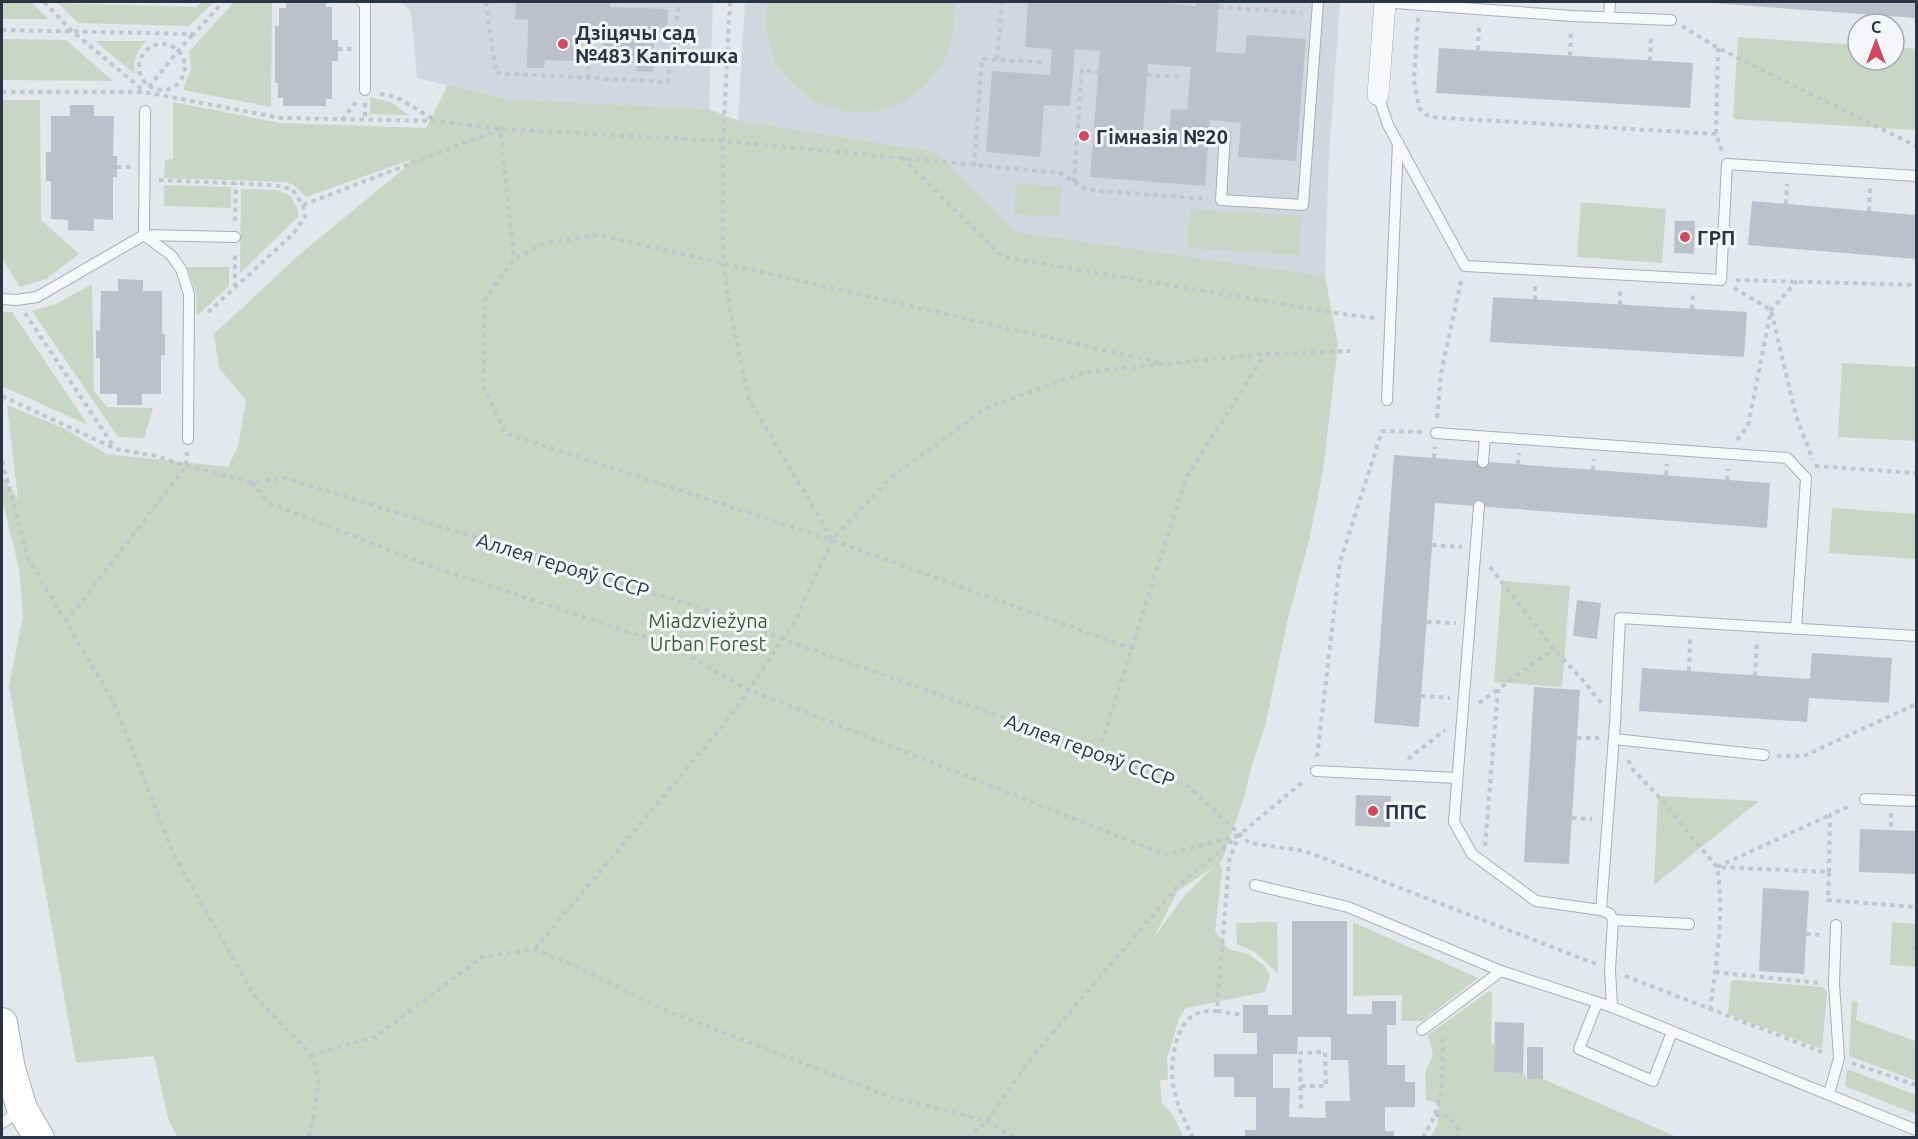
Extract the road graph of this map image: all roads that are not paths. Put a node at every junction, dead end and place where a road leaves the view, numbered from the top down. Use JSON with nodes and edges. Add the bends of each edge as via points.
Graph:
{"nodes":[{"id":1,"x":362,"y":2,"type":"edge"},
{"id":2,"x":1318,"y":2,"type":"edge"},
{"id":3,"x":1383,"y":2,"type":"edge"},
{"id":4,"x":1610,"y":2,"type":"edge"},
{"id":5,"x":1609,"y":16,"type":"junction"},
{"id":6,"x":1671,"y":20,"type":"road end"},
{"id":7,"x":365,"y":90,"type":"road end"},
{"id":8,"x":1378,"y":95,"type":"joint"},
{"id":9,"x":145,"y":111,"type":"dead end"},
{"id":10,"x":1224,"y":134,"type":"dead end"},
{"id":11,"x":1398,"y":142,"type":"junction"},
{"id":12,"x":1917,"y":176,"type":"edge"},
{"id":13,"x":144,"y":236,"type":"junction"},
{"id":14,"x":235,"y":237,"type":"dead end"},
{"id":15,"x":2,"y":299,"type":"edge"},
{"id":16,"x":1387,"y":400,"type":"dead end"},
{"id":17,"x":1436,"y":433,"type":"road end"},
{"id":18,"x":1485,"y":437,"type":"junction"},
{"id":19,"x":188,"y":439,"type":"dead end"},
{"id":20,"x":1483,"y":462,"type":"dead end"},
{"id":21,"x":1479,"y":506,"type":"dead end"},
{"id":22,"x":1796,"y":629,"type":"junction"},
{"id":23,"x":1917,"y":636,"type":"edge"},
{"id":24,"x":1614,"y":739,"type":"junction"},
{"id":25,"x":1764,"y":755,"type":"road end"},
{"id":26,"x":1316,"y":771,"type":"road end"},
{"id":27,"x":1457,"y":778,"type":"junction"},
{"id":28,"x":1865,"y":799,"type":"road end"},
{"id":29,"x":1917,"y":801,"type":"edge"},
{"id":30,"x":1255,"y":885,"type":"dead end"},
{"id":31,"x":1601,"y":910,"type":"junction"},
{"id":32,"x":1612,"y":920,"type":"junction"},
{"id":33,"x":1689,"y":924,"type":"dead end"},
{"id":34,"x":1836,"y":925,"type":"dead end"},
{"id":35,"x":1501,"y":971,"type":"junction"},
{"id":36,"x":1597,"y":1003,"type":"junction"},
{"id":37,"x":1612,"y":1007,"type":"junction"},
{"id":38,"x":2,"y":1023,"type":"edge"},
{"id":39,"x":1422,"y":1030,"type":"dead end"},
{"id":40,"x":1672,"y":1032,"type":"junction"},
{"id":41,"x":1828,"y":1094,"type":"junction"},
{"id":42,"x":12,"y":1116,"type":"edge"},
{"id":43,"x":1917,"y":1130,"type":"edge"},
{"id":44,"x":39,"y":1137,"type":"edge"}],
"edges":[{"from":1,"to":7,"type":"lane"},
{"from":2,"to":10,"type":"lane","via":[[1303,205],[1221,200]]},
{"from":3,"to":5,"type":"lane"},
{"from":3,"to":8,"type":"street"},
{"from":4,"to":5,"type":"lane"},
{"from":5,"to":6,"type":"lane"},
{"from":8,"to":11,"type":"lane"},
{"from":9,"to":13,"type":"lane"},
{"from":11,"to":12,"type":"lane","via":[[1465,266],[1721,280],[1727,164]]},
{"from":11,"to":16,"type":"lane"},
{"from":13,"to":14,"type":"lane"},
{"from":13,"to":15,"type":"lane","via":[[42,295]]},
{"from":13,"to":19,"type":"lane","via":[[171,255],[181,269],[189,294]]},
{"from":17,"to":18,"type":"lane"},
{"from":18,"to":20,"type":"lane"},
{"from":18,"to":22,"type":"lane","via":[[1787,458],[1806,478]]},
{"from":21,"to":27,"type":"lane"},
{"from":22,"to":23,"type":"lane"},
{"from":22,"to":24,"type":"lane","via":[[1620,618]]},
{"from":24,"to":25,"type":"lane"},
{"from":24,"to":31,"type":"lane"},
{"from":26,"to":27,"type":"lane"},
{"from":27,"to":31,"type":"lane","via":[[1454,822],[1472,854],[1536,901]]},
{"from":28,"to":29,"type":"lane"},
{"from":30,"to":35,"type":"lane","via":[[1348,907]]},
{"from":31,"to":32,"type":"lane","via":[[1610,914]]},
{"from":32,"to":33,"type":"lane"},
{"from":32,"to":37,"type":"lane"},
{"from":34,"to":41,"type":"lane","via":[[1834,984],[1839,1058]]},
{"from":35,"to":36,"type":"lane"},
{"from":35,"to":39,"type":"lane"},
{"from":36,"to":37,"type":"lane"},
{"from":36,"to":40,"type":"lane","via":[[1579,1049],[1653,1081]]},
{"from":37,"to":40,"type":"lane"},
{"from":38,"to":42,"type":"main road","via":[[10,1068]]},
{"from":40,"to":41,"type":"lane"},
{"from":41,"to":43,"type":"lane"},
{"from":42,"to":44,"type":"main road"}]}
